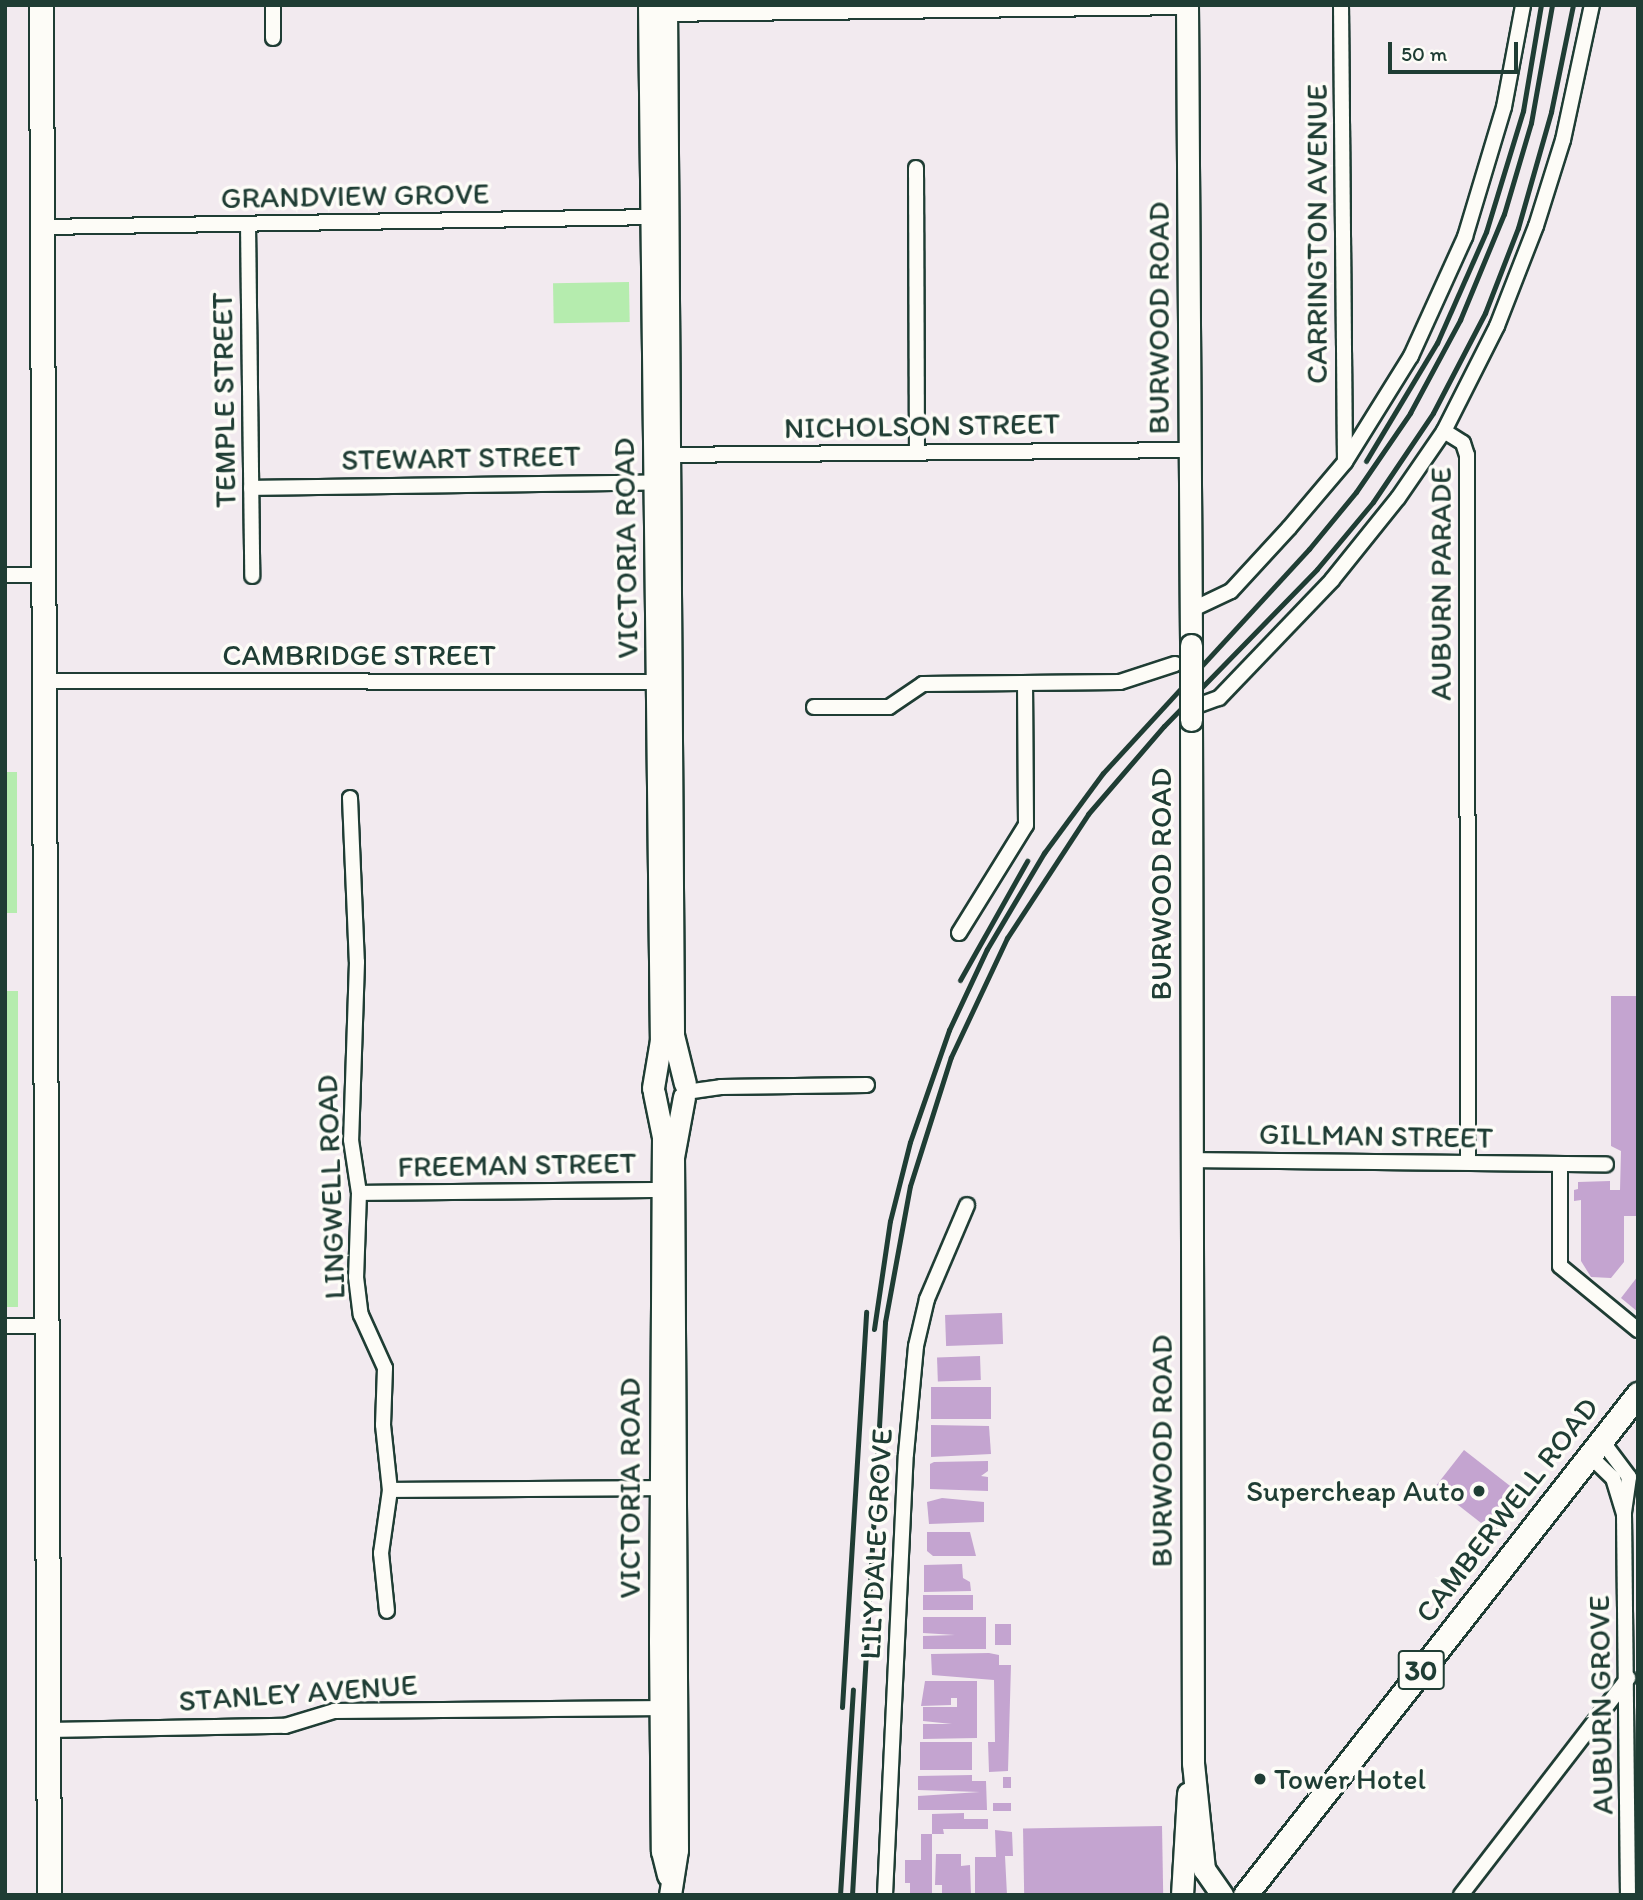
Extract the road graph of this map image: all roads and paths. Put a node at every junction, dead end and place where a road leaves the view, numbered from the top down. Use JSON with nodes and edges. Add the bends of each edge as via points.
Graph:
{"nodes":[{"id":1,"x":41,"y":5,"type":"edge"},
{"id":2,"x":273,"y":5,"type":"edge"},
{"id":3,"x":1341,"y":5,"type":"edge"},
{"id":4,"x":1523,"y":5,"type":"edge"},
{"id":5,"x":1592,"y":5,"type":"edge"},
{"id":6,"x":1187,"y":6,"type":"edge"},
{"id":7,"x":658,"y":10,"type":"edge"},
{"id":8,"x":273,"y":38,"type":"dead end"},
{"id":9,"x":916,"y":168,"type":"dead end"},
{"id":10,"x":660,"y":217,"type":"junction"},
{"id":11,"x":248,"y":224,"type":"junction"},
{"id":12,"x":42,"y":227,"type":"junction"},
{"id":13,"x":1444,"y":431,"type":"junction"},
{"id":14,"x":1189,"y":450,"type":"junction"},
{"id":15,"x":917,"y":451,"type":"junction"},
{"id":16,"x":662,"y":455,"type":"junction"},
{"id":17,"x":1345,"y":462,"type":"junction"},
{"id":18,"x":663,"y":482,"type":"junction"},
{"id":19,"x":251,"y":488,"type":"junction"},
{"id":20,"x":5,"y":575,"type":"edge"},
{"id":21,"x":43,"y":575,"type":"junction"},
{"id":22,"x":252,"y":576,"type":"dead end"},
{"id":23,"x":1191,"y":610,"type":"junction"},
{"id":24,"x":1175,"y":664,"type":"dead end"},
{"id":25,"x":44,"y":681,"type":"junction"},
{"id":26,"x":666,"y":682,"type":"junction"},
{"id":27,"x":1025,"y":683,"type":"junction"},
{"id":28,"x":814,"y":707,"type":"dead end"},
{"id":29,"x":1194,"y":712,"type":"junction"},
{"id":30,"x":349,"y":798,"type":"dead end"},
{"id":31,"x":960,"y":933,"type":"dead end"},
{"id":32,"x":666,"y":934,"type":"junction"},
{"id":33,"x":867,"y":1085,"type":"dead end"},
{"id":34,"x":653,"y":1090,"type":"junction"},
{"id":35,"x":685,"y":1091,"type":"junction"},
{"id":36,"x":1191,"y":1160,"type":"junction"},
{"id":37,"x":1468,"y":1161,"type":"junction"},
{"id":38,"x":1560,"y":1164,"type":"junction"},
{"id":39,"x":1606,"y":1164,"type":"dead end"},
{"id":40,"x":668,"y":1190,"type":"junction"},
{"id":41,"x":359,"y":1193,"type":"junction"},
{"id":42,"x":967,"y":1205,"type":"dead end"},
{"id":43,"x":5,"y":1326,"type":"edge"},
{"id":44,"x":46,"y":1326,"type":"junction"},
{"id":45,"x":1638,"y":1330,"type":"edge"},
{"id":46,"x":1634,"y":1405,"type":"edge"},
{"id":47,"x":1596,"y":1448,"type":"junction"},
{"id":48,"x":668,"y":1488,"type":"junction"},
{"id":49,"x":390,"y":1490,"type":"junction"},
{"id":50,"x":387,"y":1611,"type":"dead end"},
{"id":51,"x":1628,"y":1678,"type":"junction"},
{"id":52,"x":669,"y":1708,"type":"junction"},
{"id":53,"x":48,"y":1730,"type":"junction"},
{"id":54,"x":1193,"y":1763,"type":"junction"},
{"id":55,"x":670,"y":1889,"type":"edge"},
{"id":56,"x":49,"y":1895,"type":"edge"},
{"id":57,"x":885,"y":1895,"type":"edge"},
{"id":58,"x":1182,"y":1895,"type":"edge"},
{"id":59,"x":1222,"y":1895,"type":"edge"},
{"id":60,"x":1245,"y":1895,"type":"edge"},
{"id":61,"x":1461,"y":1895,"type":"edge"},
{"id":62,"x":1628,"y":1895,"type":"edge"}],
"edges":[{"from":1,"to":12,"type":"main road"},
{"from":2,"to":8,"type":"street"},
{"from":3,"to":17,"type":"street","name":"CARRINGTON AVENUE"},
{"from":4,"to":17,"type":"street","via":[[1504,107],[1465,237],[1410,356]]},
{"from":5,"to":13,"type":"street","name":"AUBURN PARADE","via":[[1570,114],[1536,226],[1497,326]]},
{"from":6,"to":7,"type":"street"},
{"from":6,"to":14,"type":"street","name":"BURWOOD ROAD"},
{"from":7,"to":10,"type":"street","name":"VICTORIA ROAD"},
{"from":9,"to":15,"type":"street"},
{"from":10,"to":11,"type":"street","name":"GRANDVIEW GROVE"},
{"from":10,"to":16,"type":"street","name":"VICTORIA ROAD"},
{"from":11,"to":12,"type":"street","name":"GRANDVIEW GROVE"},
{"from":11,"to":19,"type":"street","name":"TEMPLE STREET"},
{"from":12,"to":21,"type":"main road"},
{"from":13,"to":29,"type":"street","via":[[1332,580],[1219,698]]},
{"from":13,"to":37,"type":"street","name":"AUBURN PARADE","via":[[1463,443],[1467,455]]},
{"from":14,"to":15,"type":"street","name":"NICHOLSON STREET"},
{"from":14,"to":23,"type":"street","name":"BURWOOD ROAD"},
{"from":15,"to":16,"type":"street","name":"NICHOLSON STREET"},
{"from":16,"to":18,"type":"street","name":"VICTORIA ROAD"},
{"from":17,"to":23,"type":"street","via":[[1235,587]]},
{"from":18,"to":19,"type":"street","name":"STEWART STREET"},
{"from":18,"to":26,"type":"street","name":"VICTORIA ROAD"},
{"from":19,"to":22,"type":"street","name":"TEMPLE STREET"},
{"from":20,"to":21,"type":"street"},
{"from":21,"to":25,"type":"main road"},
{"from":23,"to":29,"type":"street","name":"BURWOOD ROAD","bridge":true},
{"from":24,"to":27,"type":"street","via":[[1127,681]]},
{"from":25,"to":26,"type":"street","name":"CAMBRIDGE STREET"},
{"from":25,"to":44,"type":"main road"},
{"from":26,"to":32,"type":"street","name":"VICTORIA ROAD"},
{"from":27,"to":28,"type":"street","via":[[923,684],[889,707]]},
{"from":27,"to":31,"type":"street","via":[[1026,825]]},
{"from":29,"to":36,"type":"street","name":"BURWOOD ROAD"},
{"from":30,"to":41,"type":"street","name":"LINGWELL ROAD","via":[[356,961],[351,1140]]},
{"from":32,"to":34,"type":"street","name":"VICTORIA ROAD","via":[[661,1045]]},
{"from":32,"to":35,"type":"street","name":"VICTORIA ROAD","via":[[673,1041]]},
{"from":33,"to":35,"type":"street"},
{"from":34,"to":35,"type":"street","via":[[666,1105],[675,1105]]},
{"from":34,"to":40,"type":"street","name":"VICTORIA ROAD"},
{"from":35,"to":40,"type":"street","name":"VICTORIA ROAD"},
{"from":36,"to":37,"type":"street","name":"GILLMAN STREET"},
{"from":36,"to":54,"type":"street","name":"BURWOOD ROAD"},
{"from":37,"to":38,"type":"street","name":"GILLMAN STREET"},
{"from":38,"to":39,"type":"street","name":"GILLMAN STREET"},
{"from":38,"to":45,"type":"street","via":[[1560,1266]]},
{"from":40,"to":41,"type":"street","name":"FREEMAN STREET"},
{"from":40,"to":48,"type":"street","name":"VICTORIA ROAD"},
{"from":41,"to":49,"type":"street","name":"LINGWELL ROAD","via":[[356,1277],[361,1315],[385,1368],[383,1425]]},
{"from":42,"to":57,"type":"street","name":"LILYDALE GROVE","via":[[927,1299],[916,1346],[906,1454]]},
{"from":43,"to":44,"type":"street"},
{"from":44,"to":53,"type":"main road"},
{"from":46,"to":47,"type":"main road","name":"CAMBERWELL ROAD","number":"30"},
{"from":47,"to":51,"type":"street","name":"AUBURN GROVE","via":[[1613,1478],[1624,1514]]},
{"from":47,"to":60,"type":"main road","name":"CAMBERWELL ROAD","number":"30"},
{"from":48,"to":49,"type":"street"},
{"from":48,"to":52,"type":"street","name":"VICTORIA ROAD"},
{"from":49,"to":50,"type":"street","name":"LINGWELL ROAD","via":[[381,1553]]},
{"from":51,"to":61,"type":"street"},
{"from":51,"to":62,"type":"street","name":"AUBURN GROVE"},
{"from":52,"to":53,"type":"street","name":"STANLEY AVENUE","via":[[334,1711],[285,1726]]},
{"from":52,"to":55,"type":"street","name":"VICTORIA ROAD","via":[[677,1850]]},
{"from":53,"to":56,"type":"main road"},
{"from":54,"to":58,"type":"street","name":"BURWOOD ROAD","via":[[1184,1828]]},
{"from":54,"to":59,"type":"street","name":"BURWOOD ROAD","via":[[1204,1869]]}]}
